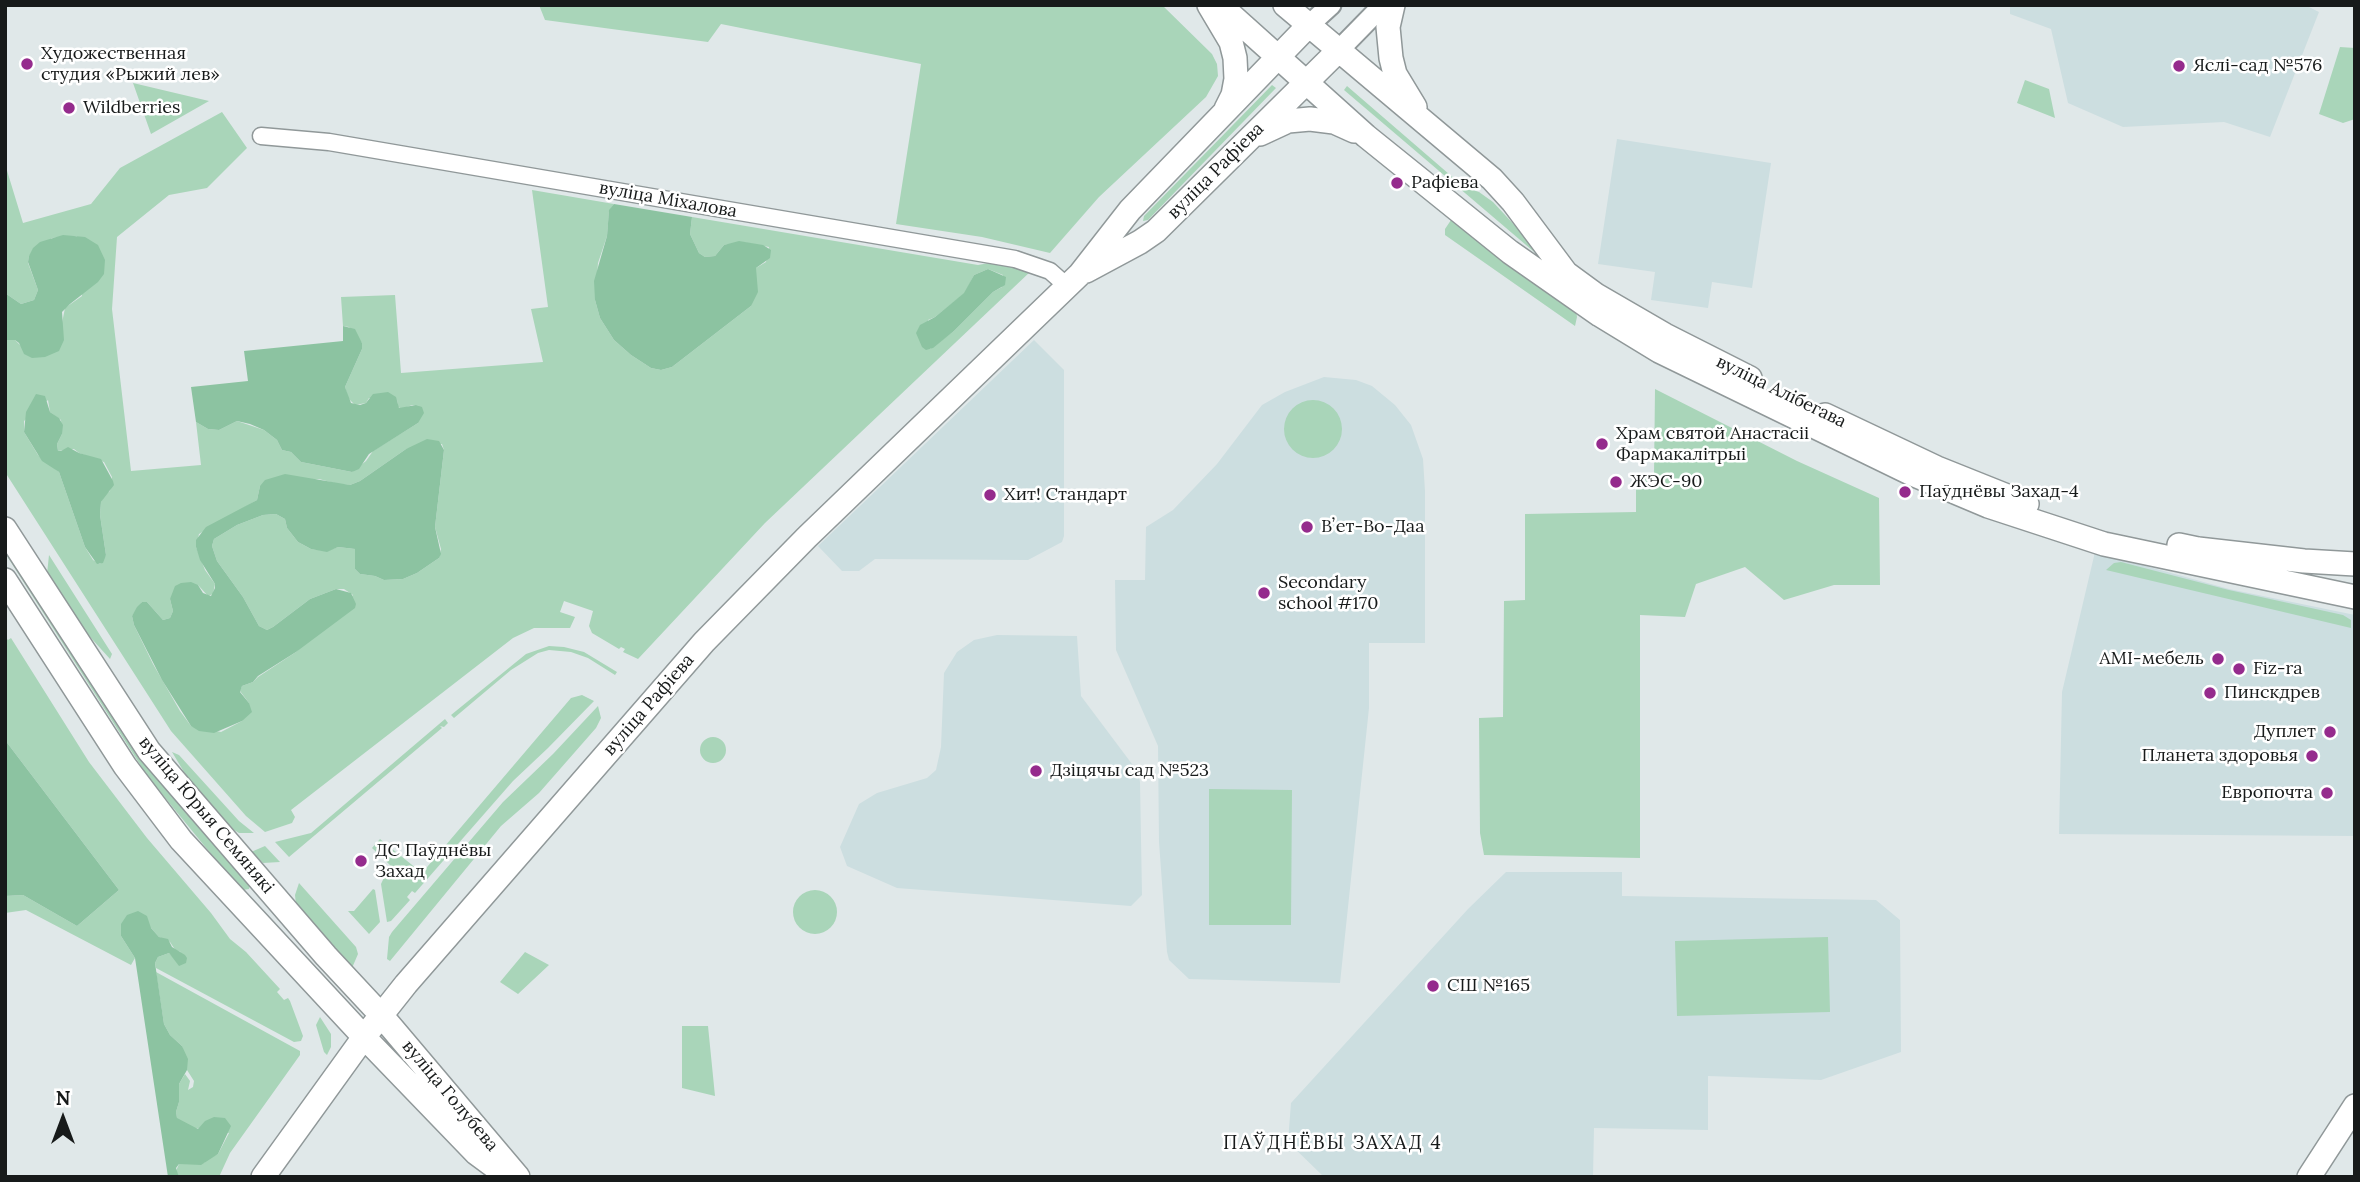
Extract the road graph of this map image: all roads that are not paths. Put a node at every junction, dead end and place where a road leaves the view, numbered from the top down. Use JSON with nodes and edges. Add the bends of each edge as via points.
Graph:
{"nodes":[{"id":1,"x":1209,"y":5,"type":"edge"},
{"id":2,"x":1220,"y":5,"type":"edge"},
{"id":3,"x":1285,"y":5,"type":"edge"},
{"id":4,"x":1331,"y":5,"type":"edge"},
{"id":5,"x":1383,"y":5,"type":"edge"},
{"id":6,"x":1393,"y":5,"type":"edge"},
{"id":7,"x":1310,"y":25,"type":"junction"},
{"id":8,"x":1339,"y":50,"type":"junction"},
{"id":9,"x":1292,"y":70,"type":"junction"},
{"id":10,"x":1222,"y":118,"type":"junction"},
{"id":11,"x":1426,"y":125,"type":"junction"},
{"id":12,"x":261,"y":136,"type":"dead end"},
{"id":13,"x":1366,"y":136,"type":"junction"},
{"id":14,"x":1243,"y":144,"type":"junction"},
{"id":15,"x":1074,"y":280,"type":"junction"},
{"id":16,"x":5,"y":529,"type":"edge"},
{"id":17,"x":2355,"y":564,"type":"edge"},
{"id":18,"x":5,"y":580,"type":"edge"},
{"id":19,"x":2355,"y":597,"type":"edge"},
{"id":20,"x":381,"y":1015,"type":"junction"},
{"id":21,"x":363,"y":1037,"type":"junction"},
{"id":22,"x":2355,"y":1106,"type":"edge"},
{"id":23,"x":263,"y":1177,"type":"edge"},
{"id":24,"x":509,"y":1177,"type":"edge"},
{"id":25,"x":518,"y":1177,"type":"edge"},
{"id":26,"x":2309,"y":1177,"type":"edge"}],
"edges":[{"from":1,"to":10,"type":"main road","via":[[1236,58],[1233,95]]},
{"from":2,"to":9,"type":"main road","name":"вуліца Алібегава"},
{"from":3,"to":7,"type":"main road","name":"вуліца Алібегава"},
{"from":4,"to":7,"type":"street"},
{"from":5,"to":8,"type":"street"},
{"from":6,"to":11,"type":"main road","via":[[1388,27],[1395,74]]},
{"from":7,"to":8,"type":"main road","name":"вуліца Алібегава"},
{"from":7,"to":9,"type":"main road","name":"вуліца Рафіева"},
{"from":8,"to":9,"type":"main road","name":"вуліца Рафіева"},
{"from":8,"to":11,"type":"main road","name":"вуліца Алібегава"},
{"from":9,"to":10,"type":"main road","name":"вуліца Рафіева"},
{"from":9,"to":13,"type":"main road","name":"вуліца Алібегава"},
{"from":9,"to":14,"type":"main road","name":"вуліца Рафіева"},
{"from":10,"to":15,"type":"main road","name":"вуліца Рафіева","via":[[1130,211]]},
{"from":11,"to":17,"type":"main road","name":"вуліца Алібегава","via":[[1513,202],[1566,273],[1665,335],[1776,392],[1937,468],[2031,505],[2198,549]]},
{"from":12,"to":15,"type":"street","name":"вуліца Міхалова","via":[[329,142],[1015,259]]},
{"from":13,"to":14,"type":"main road","via":[[1334,122],[1301,119],[1276,125]]},
{"from":13,"to":19,"type":"main road","name":"вуліца Алібегава","via":[[1510,252],[1600,316],[1660,351],[1912,474],[1987,506],[2104,544]]},
{"from":14,"to":15,"type":"main road","name":"вуліца Рафіева","via":[[1156,231]]},
{"from":15,"to":20,"type":"main road","name":"вуліца Рафіева","via":[[704,642]]},
{"from":16,"to":20,"type":"main road","name":"вуліца Юрыя Семянякі","via":[[149,751]]},
{"from":18,"to":21,"type":"main road","name":"вуліца Юрыя Семянякі","via":[[158,811]]},
{"from":20,"to":21,"type":"main road","name":"вуліца Рафіева"},
{"from":20,"to":25,"type":"main road","name":"вуліца Голубева"},
{"from":21,"to":23,"type":"main road","name":"вуліца Рафіева"},
{"from":21,"to":24,"type":"main road","name":"вуліца Голубева","via":[[476,1153]]},
{"from":22,"to":26,"type":"main road"}]}
